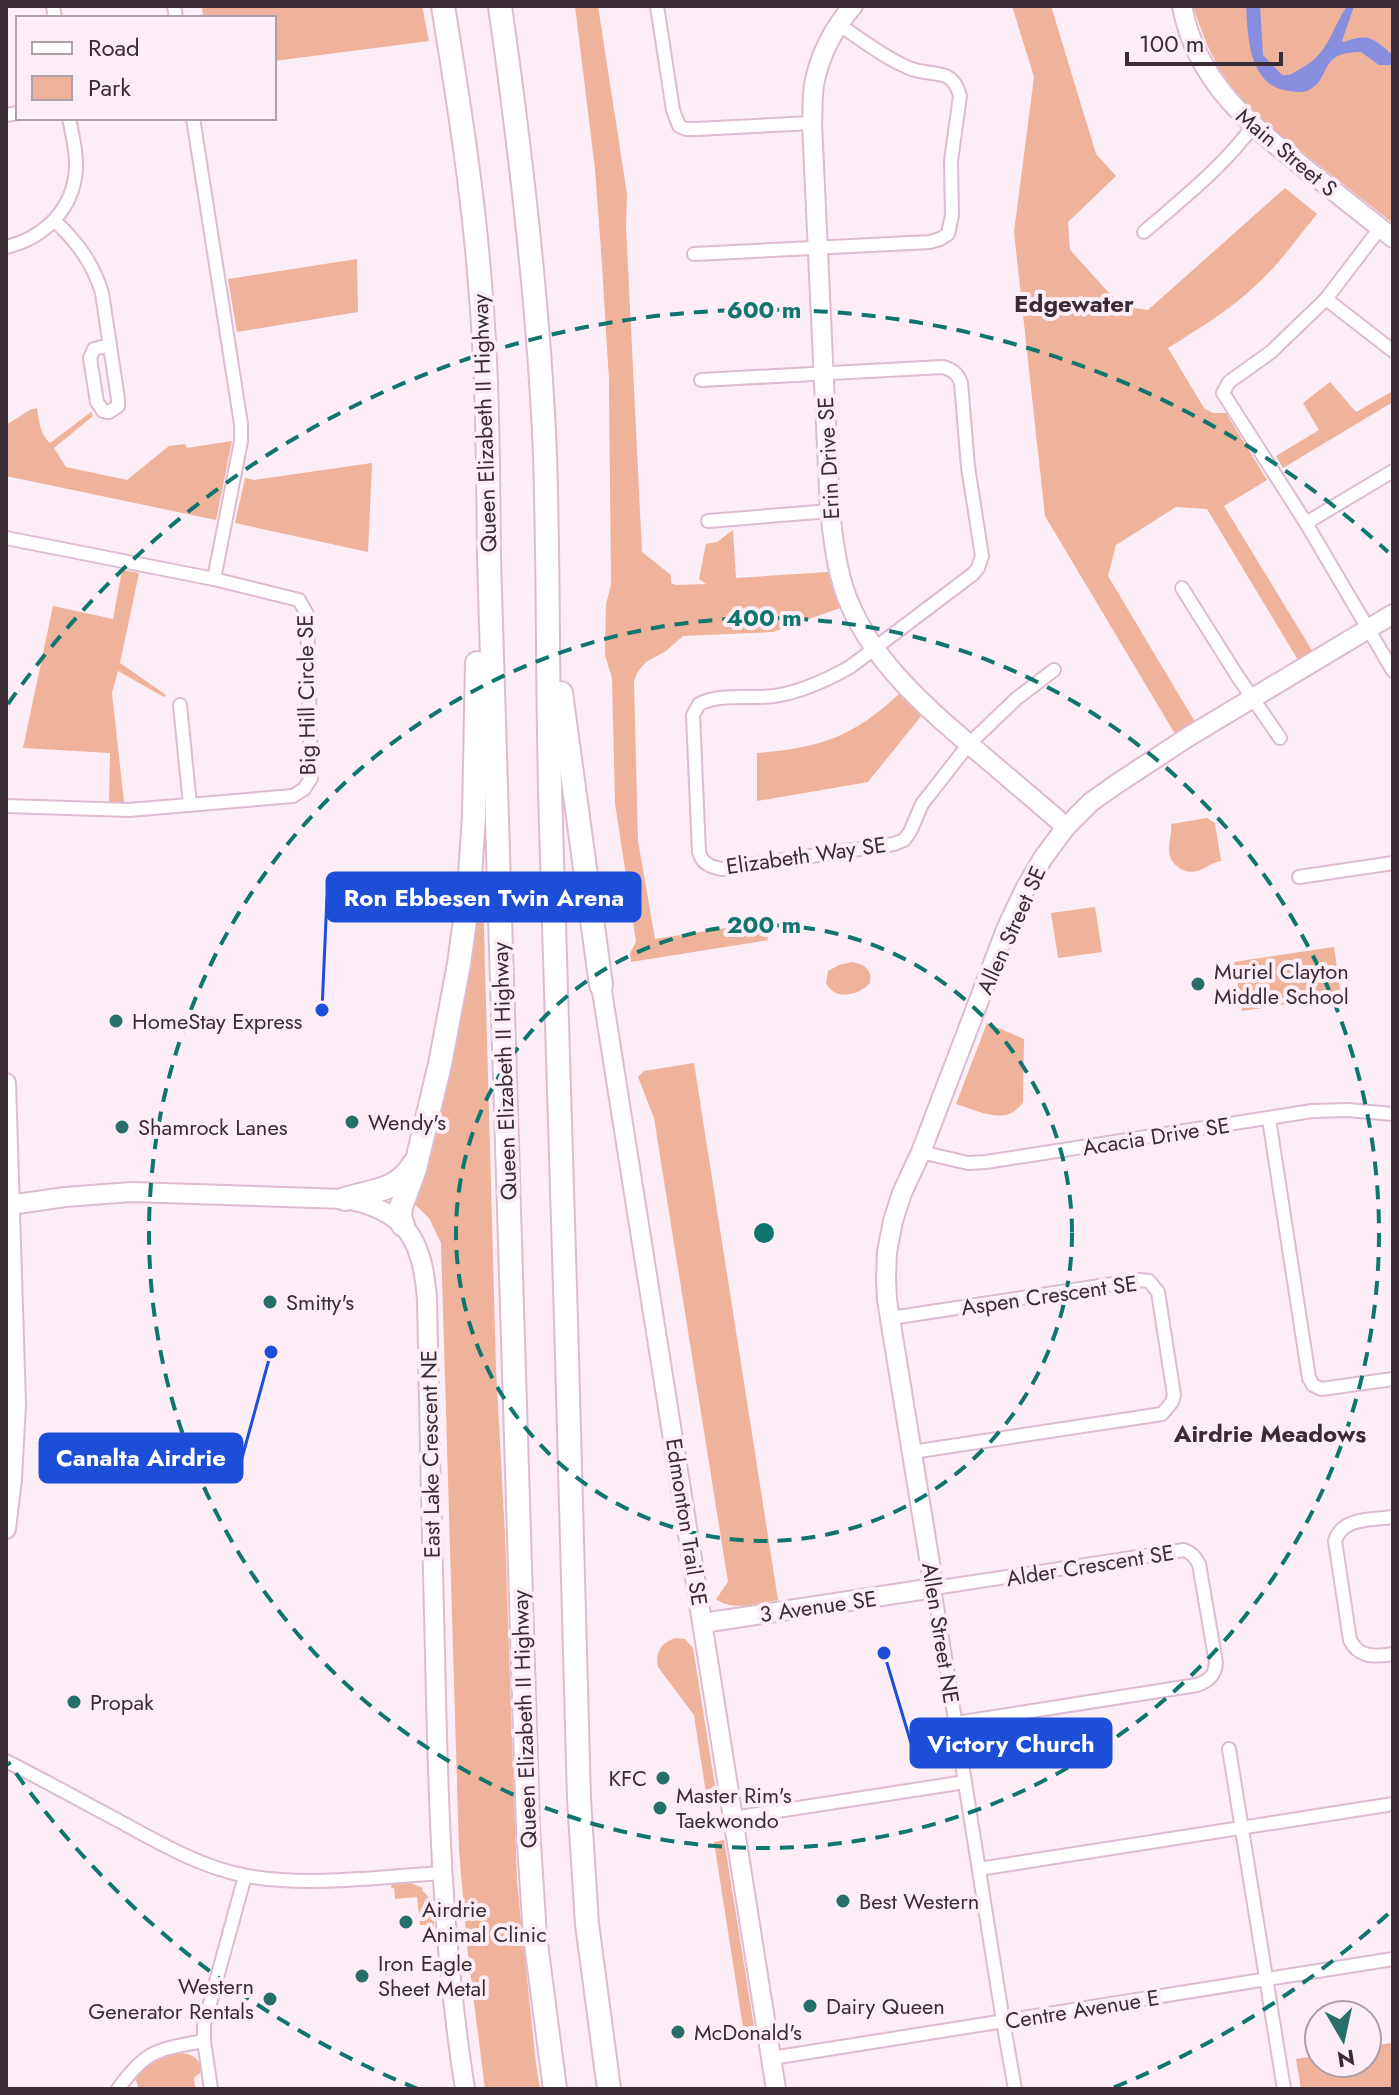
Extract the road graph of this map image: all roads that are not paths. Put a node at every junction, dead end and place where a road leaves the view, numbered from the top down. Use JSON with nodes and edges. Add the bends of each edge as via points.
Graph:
{"nodes":[{"id":1,"x":443,"y":6,"type":"edge"},
{"id":2,"x":500,"y":6,"type":"edge"},
{"id":3,"x":657,"y":6,"type":"edge"},
{"id":4,"x":853,"y":6,"type":"edge"},
{"id":5,"x":1182,"y":6,"type":"edge"},
{"id":6,"x":838,"y":24,"type":"junction"},
{"id":7,"x":69,"y":120,"type":"edge"},
{"id":8,"x":193,"y":120,"type":"edge"},
{"id":9,"x":812,"y":123,"type":"junction"},
{"id":10,"x":1253,"y":126,"type":"junction"},
{"id":11,"x":55,"y":221,"type":"junction"},
{"id":12,"x":1144,"y":232,"type":"dead end"},
{"id":13,"x":1387,"y":233,"type":"edge"},
{"id":14,"x":6,"y":247,"type":"edge"},
{"id":15,"x":818,"y":247,"type":"junction"},
{"id":16,"x":694,"y":254,"type":"dead end"},
{"id":17,"x":1326,"y":299,"type":"junction"},
{"id":18,"x":110,"y":345,"type":"junction"},
{"id":19,"x":1393,"y":351,"type":"edge"},
{"id":20,"x":824,"y":373,"type":"junction"},
{"id":21,"x":701,"y":380,"type":"dead end"},
{"id":22,"x":1393,"y":471,"type":"edge"},
{"id":23,"x":830,"y":511,"type":"junction"},
{"id":24,"x":708,"y":521,"type":"dead end"},
{"id":25,"x":1306,"y":523,"type":"junction"},
{"id":26,"x":6,"y":538,"type":"edge"},
{"id":27,"x":489,"y":559,"type":"junction"},
{"id":28,"x":214,"y":579,"type":"junction"},
{"id":29,"x":1182,"y":588,"type":"dead end"},
{"id":30,"x":548,"y":598,"type":"junction"},
{"id":31,"x":1393,"y":614,"type":"edge"},
{"id":32,"x":1368,"y":629,"type":"junction"},
{"id":33,"x":875,"y":648,"type":"junction"},
{"id":34,"x":1054,"y":670,"type":"dead end"},
{"id":35,"x":1393,"y":671,"type":"edge"},
{"id":36,"x":1252,"y":699,"type":"junction"},
{"id":37,"x":180,"y":705,"type":"dead end"},
{"id":38,"x":1280,"y":738,"type":"dead end"},
{"id":39,"x":969,"y":744,"type":"junction"},
{"id":40,"x":190,"y":805,"type":"junction"},
{"id":41,"x":6,"y":806,"type":"edge"},
{"id":42,"x":1066,"y":827,"type":"junction"},
{"id":43,"x":1393,"y":863,"type":"edge"},
{"id":44,"x":1299,"y":877,"type":"dead end"},
{"id":45,"x":601,"y":985,"type":"joint"},
{"id":46,"x":6,"y":1083,"type":"edge"},
{"id":47,"x":1393,"y":1114,"type":"edge"},
{"id":48,"x":1269,"y":1119,"type":"junction"},
{"id":49,"x":423,"y":1142,"type":"junction"},
{"id":50,"x":921,"y":1152,"type":"junction"},
{"id":51,"x":345,"y":1199,"type":"junction"},
{"id":52,"x":10,"y":1205,"type":"junction"},
{"id":53,"x":403,"y":1225,"type":"junction"},
{"id":54,"x":891,"y":1318,"type":"junction"},
{"id":55,"x":1393,"y":1379,"type":"edge"},
{"id":56,"x":912,"y":1452,"type":"junction"},
{"id":57,"x":1393,"y":1517,"type":"edge"},
{"id":58,"x":6,"y":1529,"type":"edge"},
{"id":59,"x":934,"y":1588,"type":"junction"},
{"id":60,"x":703,"y":1623,"type":"junction"},
{"id":61,"x":1393,"y":1654,"type":"edge"},
{"id":62,"x":956,"y":1723,"type":"junction"},
{"id":63,"x":1229,"y":1749,"type":"dead end"},
{"id":64,"x":6,"y":1761,"type":"edge"},
{"id":65,"x":965,"y":1782,"type":"junction"},
{"id":66,"x":1393,"y":1804,"type":"edge"},
{"id":67,"x":733,"y":1818,"type":"junction"},
{"id":68,"x":1241,"y":1828,"type":"junction"},
{"id":69,"x":979,"y":1869,"type":"junction"},
{"id":70,"x":442,"y":1873,"type":"junction"},
{"id":71,"x":245,"y":1876,"type":"junction"},
{"id":72,"x":1393,"y":1959,"type":"edge"},
{"id":73,"x":1265,"y":1980,"type":"junction"},
{"id":74,"x":1003,"y":2021,"type":"junction"},
{"id":75,"x":204,"y":2041,"type":"junction"},
{"id":76,"x":772,"y":2058,"type":"junction"},
{"id":77,"x":118,"y":2089,"type":"edge"},
{"id":78,"x":211,"y":2089,"type":"edge"},
{"id":79,"x":465,"y":2089,"type":"edge"},
{"id":80,"x":555,"y":2089,"type":"edge"},
{"id":81,"x":609,"y":2089,"type":"edge"},
{"id":82,"x":776,"y":2089,"type":"edge"},
{"id":83,"x":1015,"y":2089,"type":"edge"},
{"id":84,"x":1284,"y":2089,"type":"edge"}],
"edges":[{"from":1,"to":27,"type":"highway","name":"Queen Elizabeth II Highway","via":[[480,285]]},
{"from":2,"to":30,"type":"highway","via":[[534,299]]},
{"from":3,"to":9,"type":"street","via":[[679,126]]},
{"from":4,"to":6,"type":"street","name":"Erin Drive SE"},
{"from":5,"to":10,"type":"street","name":"Main Street S","via":[[1208,73]]},
{"from":6,"to":9,"type":"street","name":"Erin Drive SE","via":[[814,85]]},
{"from":6,"to":15,"type":"street","via":[[896,62],[944,76],[958,89],[952,215],[948,234],[930,242]]},
{"from":7,"to":11,"type":"street","via":[[76,169]]},
{"from":8,"to":28,"type":"street","via":[[241,424]]},
{"from":9,"to":15,"type":"street","name":"Erin Drive SE"},
{"from":10,"to":12,"type":"street","via":[[1217,168]]},
{"from":10,"to":13,"type":"street","name":"Main Street S"},
{"from":11,"to":14,"type":"street"},
{"from":11,"to":18,"type":"street","via":[[97,276]]},
{"from":13,"to":17,"type":"street"},
{"from":15,"to":16,"type":"street"},
{"from":15,"to":20,"type":"street","name":"Erin Drive SE"},
{"from":17,"to":19,"type":"street"},
{"from":17,"to":25,"type":"street","via":[[1218,396]]},
{"from":18,"to":18,"type":"street","via":[[94,349],[90,358],[99,408],[109,412],[118,406]]},
{"from":20,"to":21,"type":"street"},
{"from":20,"to":23,"type":"street","name":"Erin Drive SE"},
{"from":20,"to":33,"type":"street","via":[[943,367],[954,371],[961,383],[980,563],[973,574]]},
{"from":22,"to":25,"type":"street"},
{"from":23,"to":24,"type":"street"},
{"from":23,"to":33,"type":"street","name":"Erin Drive SE","via":[[844,589]]},
{"from":25,"to":32,"type":"street"},
{"from":26,"to":28,"type":"street","name":"Big Hill Circle SE"},
{"from":27,"to":49,"type":"highway","via":[[478,622],[469,891]]},
{"from":27,"to":80,"type":"highway","name":"Queen Elizabeth II Highway","via":[[528,1828],[535,1936]]},
{"from":28,"to":40,"type":"street","name":"Big Hill Circle SE","via":[[294,597],[306,609],[311,778],[293,796]]},
{"from":29,"to":36,"type":"street"},
{"from":30,"to":45,"type":"highway"},
{"from":30,"to":81,"type":"highway","via":[[580,1826]]},
{"from":31,"to":32,"type":"street","name":"Allen Street SE"},
{"from":32,"to":35,"type":"street"},
{"from":32,"to":36,"type":"street","name":"Allen Street SE"},
{"from":33,"to":39,"type":"street","name":"Erin Drive SE","via":[[917,698]]},
{"from":33,"to":39,"type":"street","name":"Elizabeth Way SE","via":[[818,684],[776,696],[699,704],[693,715],[701,859],[722,869],[898,843]]},
{"from":34,"to":39,"type":"street"},
{"from":36,"to":38,"type":"street"},
{"from":36,"to":42,"type":"street","name":"Allen Street SE","via":[[1118,783]]},
{"from":37,"to":40,"type":"street"},
{"from":39,"to":42,"type":"street","name":"Erin Drive SE"},
{"from":40,"to":41,"type":"street","name":"Big Hill Circle SE","via":[[129,810]]},
{"from":42,"to":50,"type":"street","name":"Allen Street SE","via":[[1043,858],[1007,927]]},
{"from":43,"to":44,"type":"street"},
{"from":45,"to":60,"type":"street","name":"Edmonton Trail SE"},
{"from":46,"to":52,"type":"street"},
{"from":47,"to":48,"type":"street","name":"Acacia Drive SE","via":[[1331,1110]]},
{"from":48,"to":50,"type":"street","name":"Acacia Drive SE","via":[[986,1162]]},
{"from":48,"to":55,"type":"street","via":[[1309,1378],[1321,1389]]},
{"from":49,"to":51,"type":"highway","via":[[402,1180]]},
{"from":49,"to":53,"type":"highway","via":[[401,1207]]},
{"from":50,"to":54,"type":"street","name":"Allen Street SE","via":[[893,1221],[886,1278]]},
{"from":51,"to":52,"type":"street","via":[[132,1192]]},
{"from":51,"to":53,"type":"street","via":[[376,1207]]},
{"from":52,"to":58,"type":"street","via":[[16,1427]]},
{"from":53,"to":70,"type":"street","name":"East Lake Crescent NE","via":[[418,1248],[426,1289]]},
{"from":54,"to":56,"type":"street","name":"Allen Street NE"},
{"from":54,"to":56,"type":"street","name":"Aspen Crescent SE","via":[[1139,1280],[1149,1281],[1158,1292],[1174,1395],[1162,1414]]},
{"from":56,"to":59,"type":"street","name":"Allen Street NE"},
{"from":57,"to":61,"type":"street","via":[[1348,1523],[1335,1541],[1354,1648],[1369,1656]]},
{"from":59,"to":60,"type":"street","name":"3 Avenue SE"},
{"from":59,"to":62,"type":"street","name":"Allen Street NE"},
{"from":59,"to":62,"type":"street","name":"Alder Crescent SE","via":[[1184,1550],[1199,1564],[1216,1663],[1211,1678],[1197,1685]]},
{"from":60,"to":67,"type":"street","name":"Edmonton Trail SE"},
{"from":62,"to":65,"type":"street","name":"Allen Street NE"},
{"from":63,"to":68,"type":"street"},
{"from":64,"to":71,"type":"street","via":[[163,1844]]},
{"from":65,"to":67,"type":"street"},
{"from":65,"to":69,"type":"street","name":"Allen Street NE"},
{"from":66,"to":68,"type":"street"},
{"from":67,"to":76,"type":"street","name":"Edmonton Trail SE"},
{"from":68,"to":69,"type":"street"},
{"from":68,"to":73,"type":"street"},
{"from":69,"to":74,"type":"street","name":"Allen Street NE"},
{"from":70,"to":71,"type":"street","via":[[321,1880]]},
{"from":70,"to":79,"type":"street","name":"East Lake Crescent NE"},
{"from":71,"to":75,"type":"street"},
{"from":72,"to":73,"type":"street","name":"Centre Avenue E"},
{"from":73,"to":74,"type":"street","name":"Centre Avenue E"},
{"from":73,"to":84,"type":"street"},
{"from":74,"to":76,"type":"street","name":"Centre Avenue E"},
{"from":74,"to":83,"type":"street","name":"Allen Street NE"},
{"from":75,"to":77,"type":"street","via":[[148,2056]]},
{"from":75,"to":78,"type":"street"},
{"from":76,"to":82,"type":"street","name":"Edmonton Trail SE"}]}
